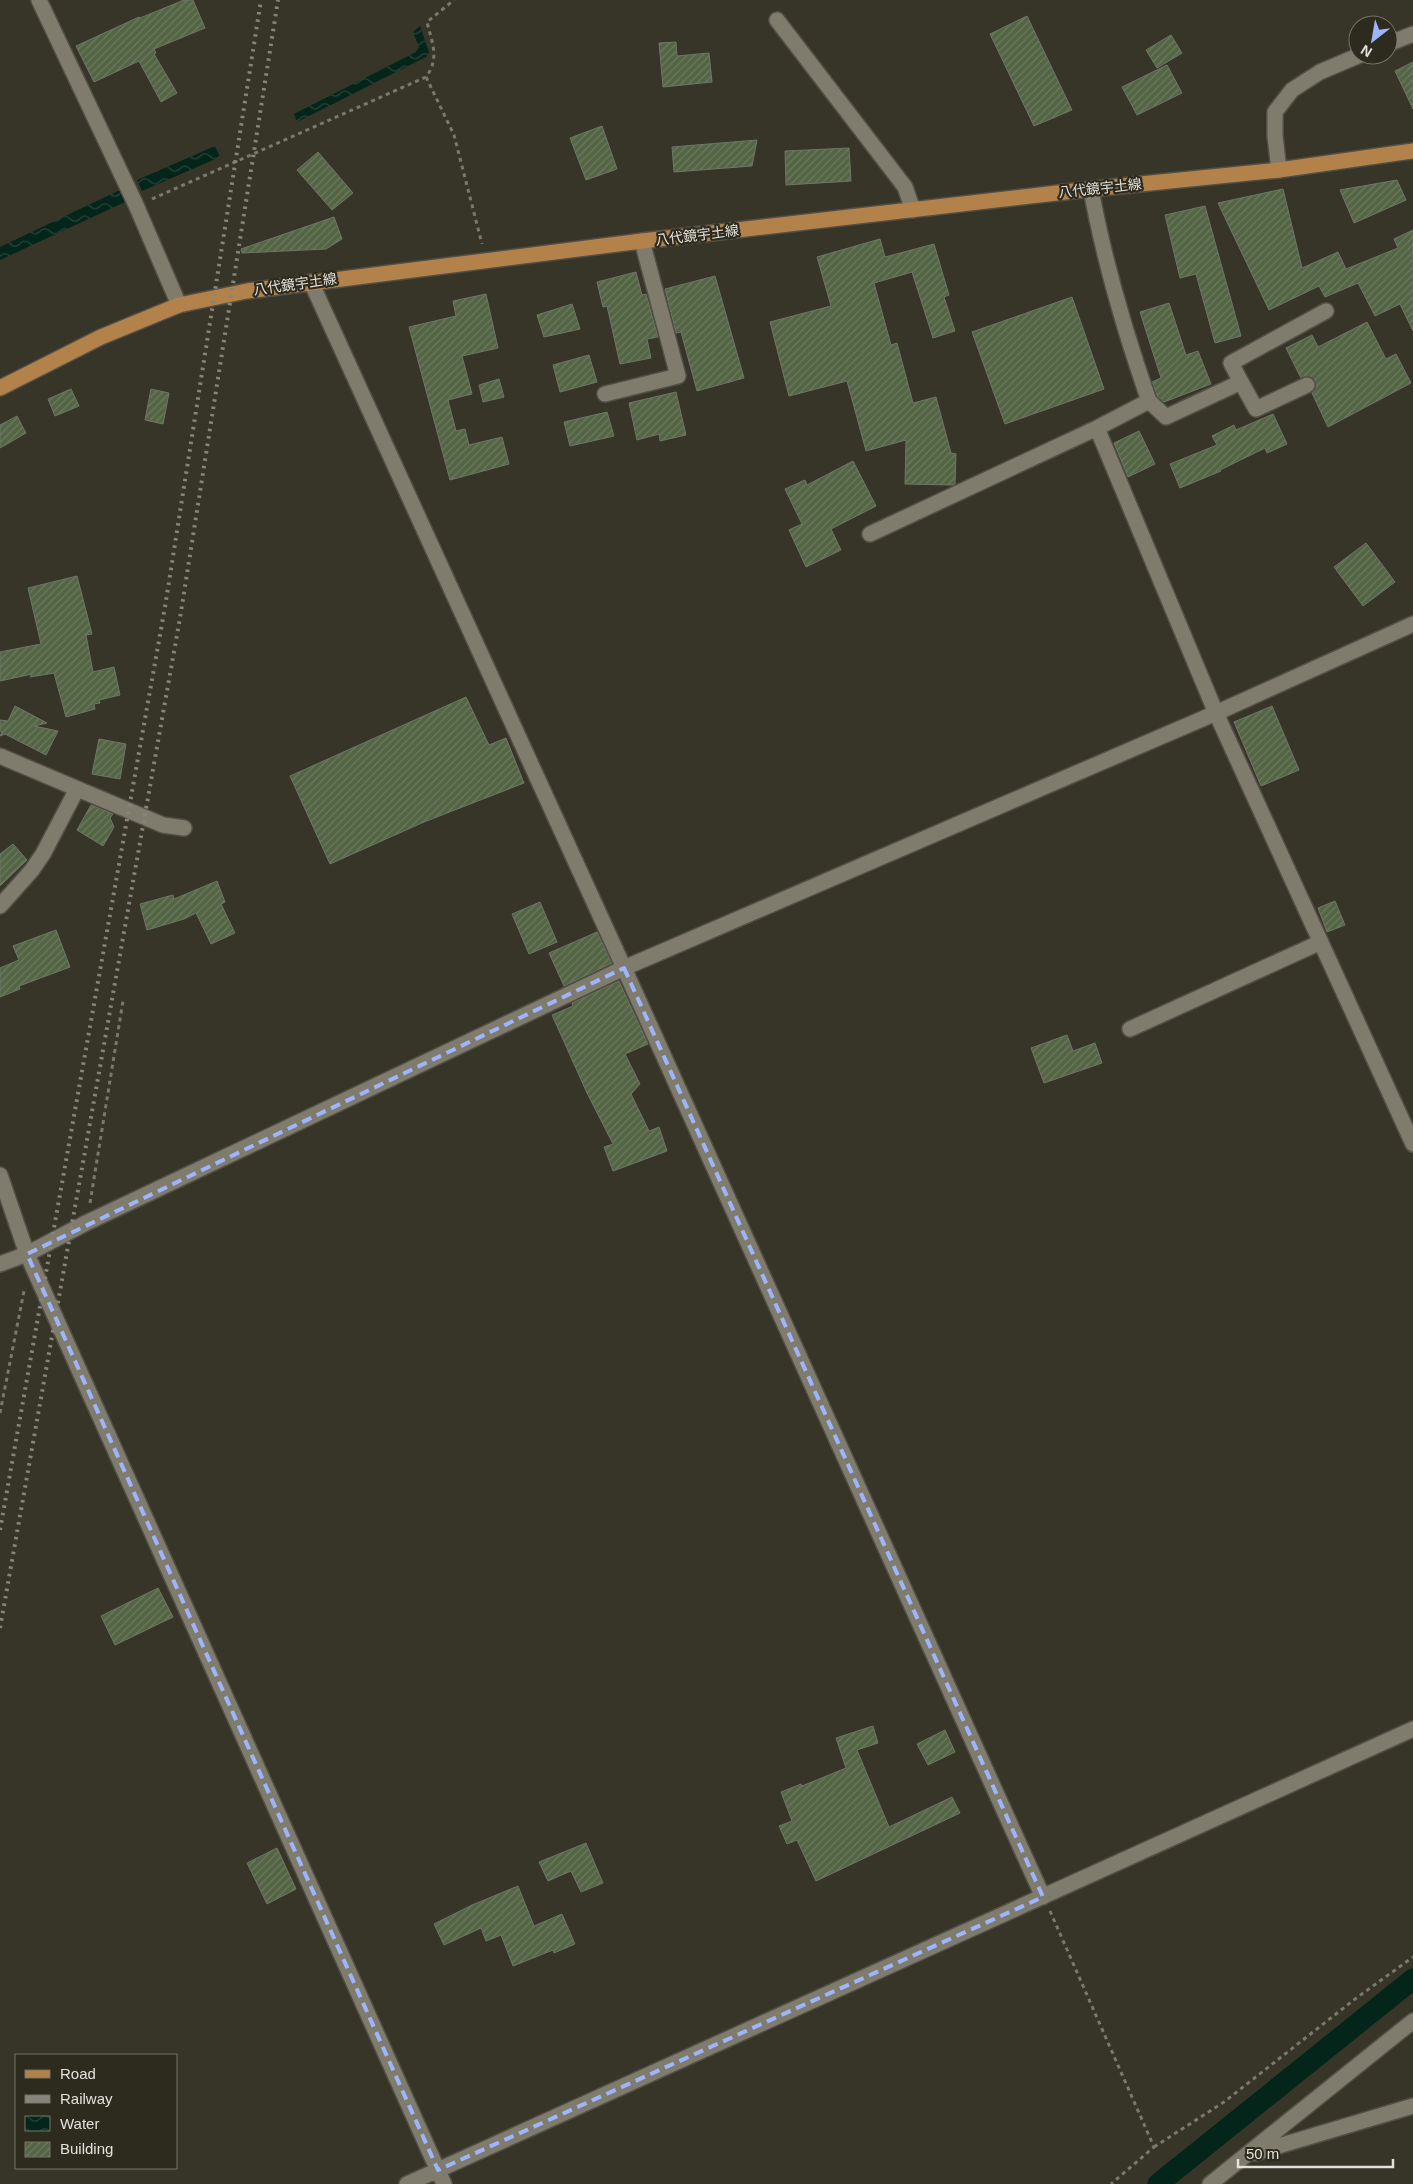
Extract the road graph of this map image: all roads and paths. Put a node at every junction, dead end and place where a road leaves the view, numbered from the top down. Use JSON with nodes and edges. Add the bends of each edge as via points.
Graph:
{"nodes":[{"id":1,"x":39,"y":0,"type":"edge"},
{"id":2,"x":454,"y":0,"type":"edge"},
{"id":3,"x":777,"y":20,"type":"dead end"},
{"id":4,"x":1413,"y":34,"type":"edge"},
{"id":5,"x":1398,"y":40,"type":"edge"},
{"id":6,"x":1348,"y":60,"type":"edge"},
{"id":7,"x":426,"y":77,"type":"junction"},
{"id":8,"x":1413,"y":152,"type":"edge"},
{"id":9,"x":1279,"y":170,"type":"junction"},
{"id":10,"x":1091,"y":189,"type":"junction"},
{"id":11,"x":136,"y":205,"type":"junction"},
{"id":12,"x":913,"y":210,"type":"junction"},
{"id":13,"x":642,"y":241,"type":"junction"},
{"id":14,"x":486,"y":260,"type":"junction"},
{"id":15,"x":311,"y":282,"type":"junction"},
{"id":16,"x":180,"y":305,"type":"junction"},
{"id":17,"x":1326,"y":311,"type":"dead end"},
{"id":18,"x":1241,"y":382,"type":"junction"},
{"id":19,"x":1307,"y":385,"type":"dead end"},
{"id":20,"x":0,"y":388,"type":"edge"},
{"id":21,"x":605,"y":394,"type":"dead end"},
{"id":22,"x":1150,"y":401,"type":"junction"},
{"id":23,"x":1097,"y":428,"type":"junction"},
{"id":24,"x":870,"y":534,"type":"dead end"},
{"id":25,"x":1413,"y":624,"type":"edge"},
{"id":26,"x":1216,"y":713,"type":"junction"},
{"id":27,"x":0,"y":756,"type":"edge"},
{"id":28,"x":77,"y":789,"type":"junction"},
{"id":29,"x":184,"y":828,"type":"dead end"},
{"id":30,"x":0,"y":906,"type":"edge"},
{"id":31,"x":1321,"y":942,"type":"junction"},
{"id":32,"x":624,"y":968,"type":"junction"},
{"id":33,"x":123,"y":1002,"type":"dead end"},
{"id":34,"x":1130,"y":1029,"type":"dead end"},
{"id":35,"x":1413,"y":1144,"type":"edge"},
{"id":36,"x":0,"y":1176,"type":"edge"},
{"id":37,"x":86,"y":1223,"type":"junction"},
{"id":38,"x":27,"y":1254,"type":"junction"},
{"id":39,"x":0,"y":1264,"type":"edge"},
{"id":40,"x":38,"y":1278,"type":"junction"},
{"id":41,"x":0,"y":1413,"type":"edge"},
{"id":42,"x":1413,"y":1729,"type":"edge"},
{"id":43,"x":1043,"y":1897,"type":"junction"},
{"id":44,"x":1413,"y":1957,"type":"edge"},
{"id":45,"x":1413,"y":2021,"type":"edge"},
{"id":46,"x":1413,"y":2106,"type":"edge"},
{"id":47,"x":1154,"y":2147,"type":"junction"},
{"id":48,"x":1246,"y":2156,"type":"junction"},
{"id":49,"x":441,"y":2177,"type":"edge"},
{"id":50,"x":407,"y":2184,"type":"edge"},
{"id":51,"x":1111,"y":2184,"type":"edge"},
{"id":52,"x":1210,"y":2184,"type":"edge"}],
"edges":[{"from":1,"to":11,"type":"street"},
{"from":2,"to":7,"type":"path","via":[[427,22],[435,52],[433,67]]},
{"from":3,"to":12,"type":"street","via":[[905,187]]},
{"from":4,"to":5,"type":"street"},
{"from":6,"to":9,"type":"street","via":[[1320,72],[1292,90],[1275,112]]},
{"from":7,"to":11,"type":"path"},
{"from":7,"to":14,"type":"path","via":[[454,135]]},
{"from":8,"to":9,"type":"main road","name":"八代鏡宇土線"},
{"from":9,"to":10,"type":"main road","name":"八代鏡宇土線"},
{"from":10,"to":12,"type":"main road","name":"八代鏡宇土線"},
{"from":10,"to":22,"type":"street","via":[[1106,260],[1130,346]]},
{"from":11,"to":16,"type":"street"},
{"from":12,"to":13,"type":"main road","name":"八代鏡宇土線"},
{"from":13,"to":14,"type":"main road","name":"八代鏡宇土線"},
{"from":13,"to":21,"type":"street","via":[[678,376]]},
{"from":14,"to":15,"type":"main road","name":"八代鏡宇土線"},
{"from":15,"to":16,"type":"main road","name":"八代鏡宇土線"},
{"from":15,"to":32,"type":"street"},
{"from":16,"to":20,"type":"main road","name":"八代鏡宇土線","via":[[101,337]]},
{"from":17,"to":18,"type":"street","via":[[1231,363]]},
{"from":18,"to":19,"type":"street","via":[[1256,408]]},
{"from":18,"to":22,"type":"street","via":[[1166,417]]},
{"from":22,"to":23,"type":"street"},
{"from":23,"to":24,"type":"street"},
{"from":23,"to":26,"type":"street"},
{"from":25,"to":26,"type":"street"},
{"from":26,"to":31,"type":"street"},
{"from":26,"to":32,"type":"street"},
{"from":27,"to":28,"type":"street"},
{"from":28,"to":29,"type":"street","via":[[163,825]]},
{"from":28,"to":30,"type":"street","via":[[43,854]]},
{"from":31,"to":34,"type":"street"},
{"from":31,"to":35,"type":"street"},
{"from":32,"to":37,"type":"street"},
{"from":32,"to":43,"type":"street"},
{"from":33,"to":37,"type":"path"},
{"from":36,"to":38,"type":"street"},
{"from":37,"to":38,"type":"street"},
{"from":38,"to":39,"type":"street"},
{"from":38,"to":40,"type":"street"},
{"from":40,"to":41,"type":"path","via":[[25,1288]]},
{"from":40,"to":49,"type":"street"},
{"from":42,"to":43,"type":"street"},
{"from":43,"to":47,"type":"path"},
{"from":43,"to":49,"type":"street"},
{"from":44,"to":47,"type":"path","via":[[1354,1999],[1224,2102]]},
{"from":45,"to":48,"type":"street"},
{"from":46,"to":48,"type":"street"},
{"from":47,"to":51,"type":"path"},
{"from":48,"to":52,"type":"street"},
{"from":49,"to":50,"type":"street"}]}
